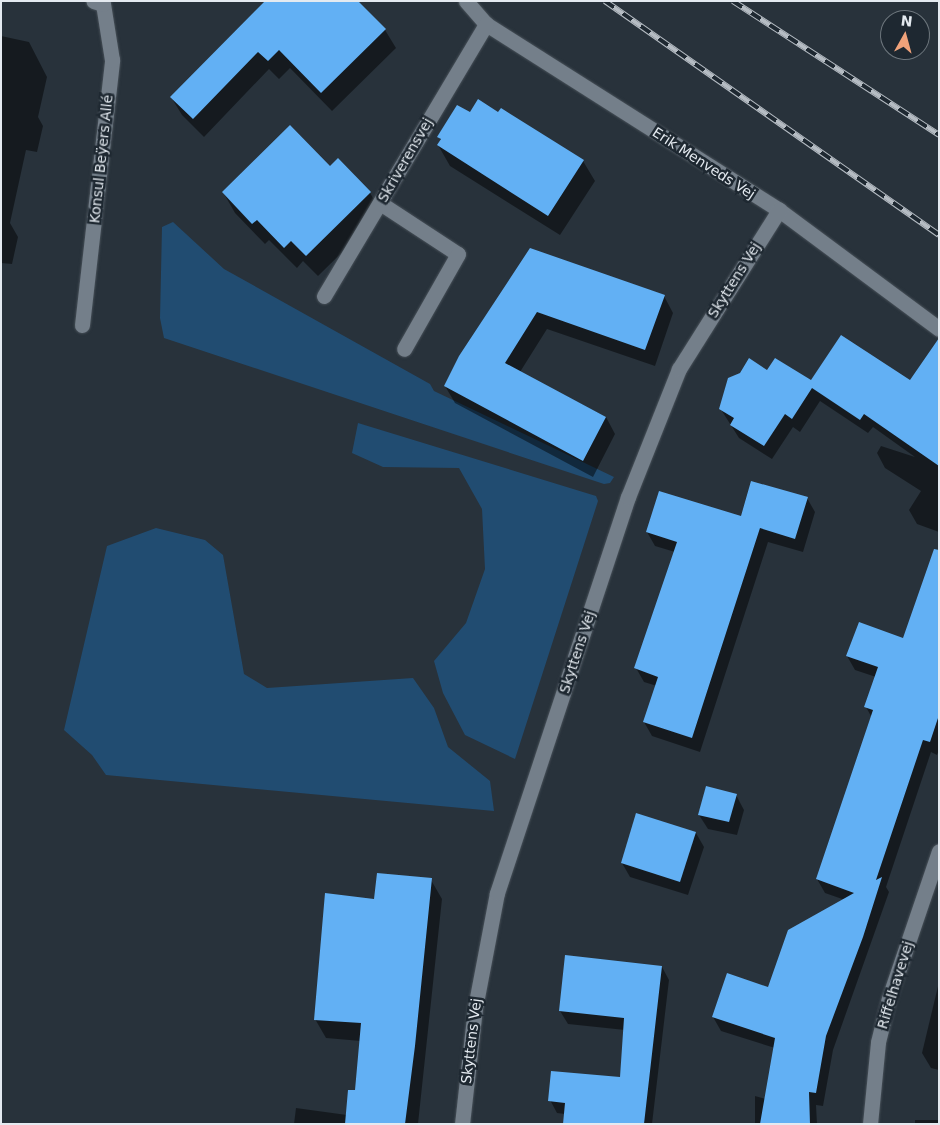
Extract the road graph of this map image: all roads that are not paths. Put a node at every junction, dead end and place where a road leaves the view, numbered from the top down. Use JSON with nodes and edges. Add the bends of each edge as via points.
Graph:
{"nodes":[{"id":1,"x":466,"y":1,"type":"edge"},
{"id":2,"x":98,"y":2,"type":"edge"},
{"id":3,"x":486,"y":24,"type":"junction"},
{"id":4,"x":380,"y":203,"type":"junction"},
{"id":5,"x":778,"y":210,"type":"junction"},
{"id":6,"x":324,"y":296,"type":"dead end"},
{"id":7,"x":82,"y":325,"type":"dead end"},
{"id":8,"x":939,"y":329,"type":"edge"},
{"id":9,"x":404,"y":349,"type":"dead end"},
{"id":10,"x":939,"y":851,"type":"edge"},
{"id":11,"x":462,"y":1124,"type":"edge"},
{"id":12,"x":870,"y":1124,"type":"edge"}],
"edges":[{"from":1,"to":3,"type":"street","name":"Erik Menveds Vej"},
{"from":2,"to":7,"type":"street","name":"Konsul Beÿers Allé","via":[[112,60]]},
{"from":3,"to":4,"type":"street","name":"Skriverensvej"},
{"from":3,"to":5,"type":"street","name":"Erik Menveds Vej"},
{"from":4,"to":6,"type":"street","name":"Skriverensvej"},
{"from":4,"to":9,"type":"street","via":[[458,254]]},
{"from":5,"to":8,"type":"street","name":"Erik Menveds Vej"},
{"from":5,"to":11,"type":"street","name":"Skyttens Vej","via":[[679,369],[628,497],[497,894],[474,1008]]},
{"from":10,"to":12,"type":"street","name":"Riffelhavevej","via":[[878,1042]]}]}
